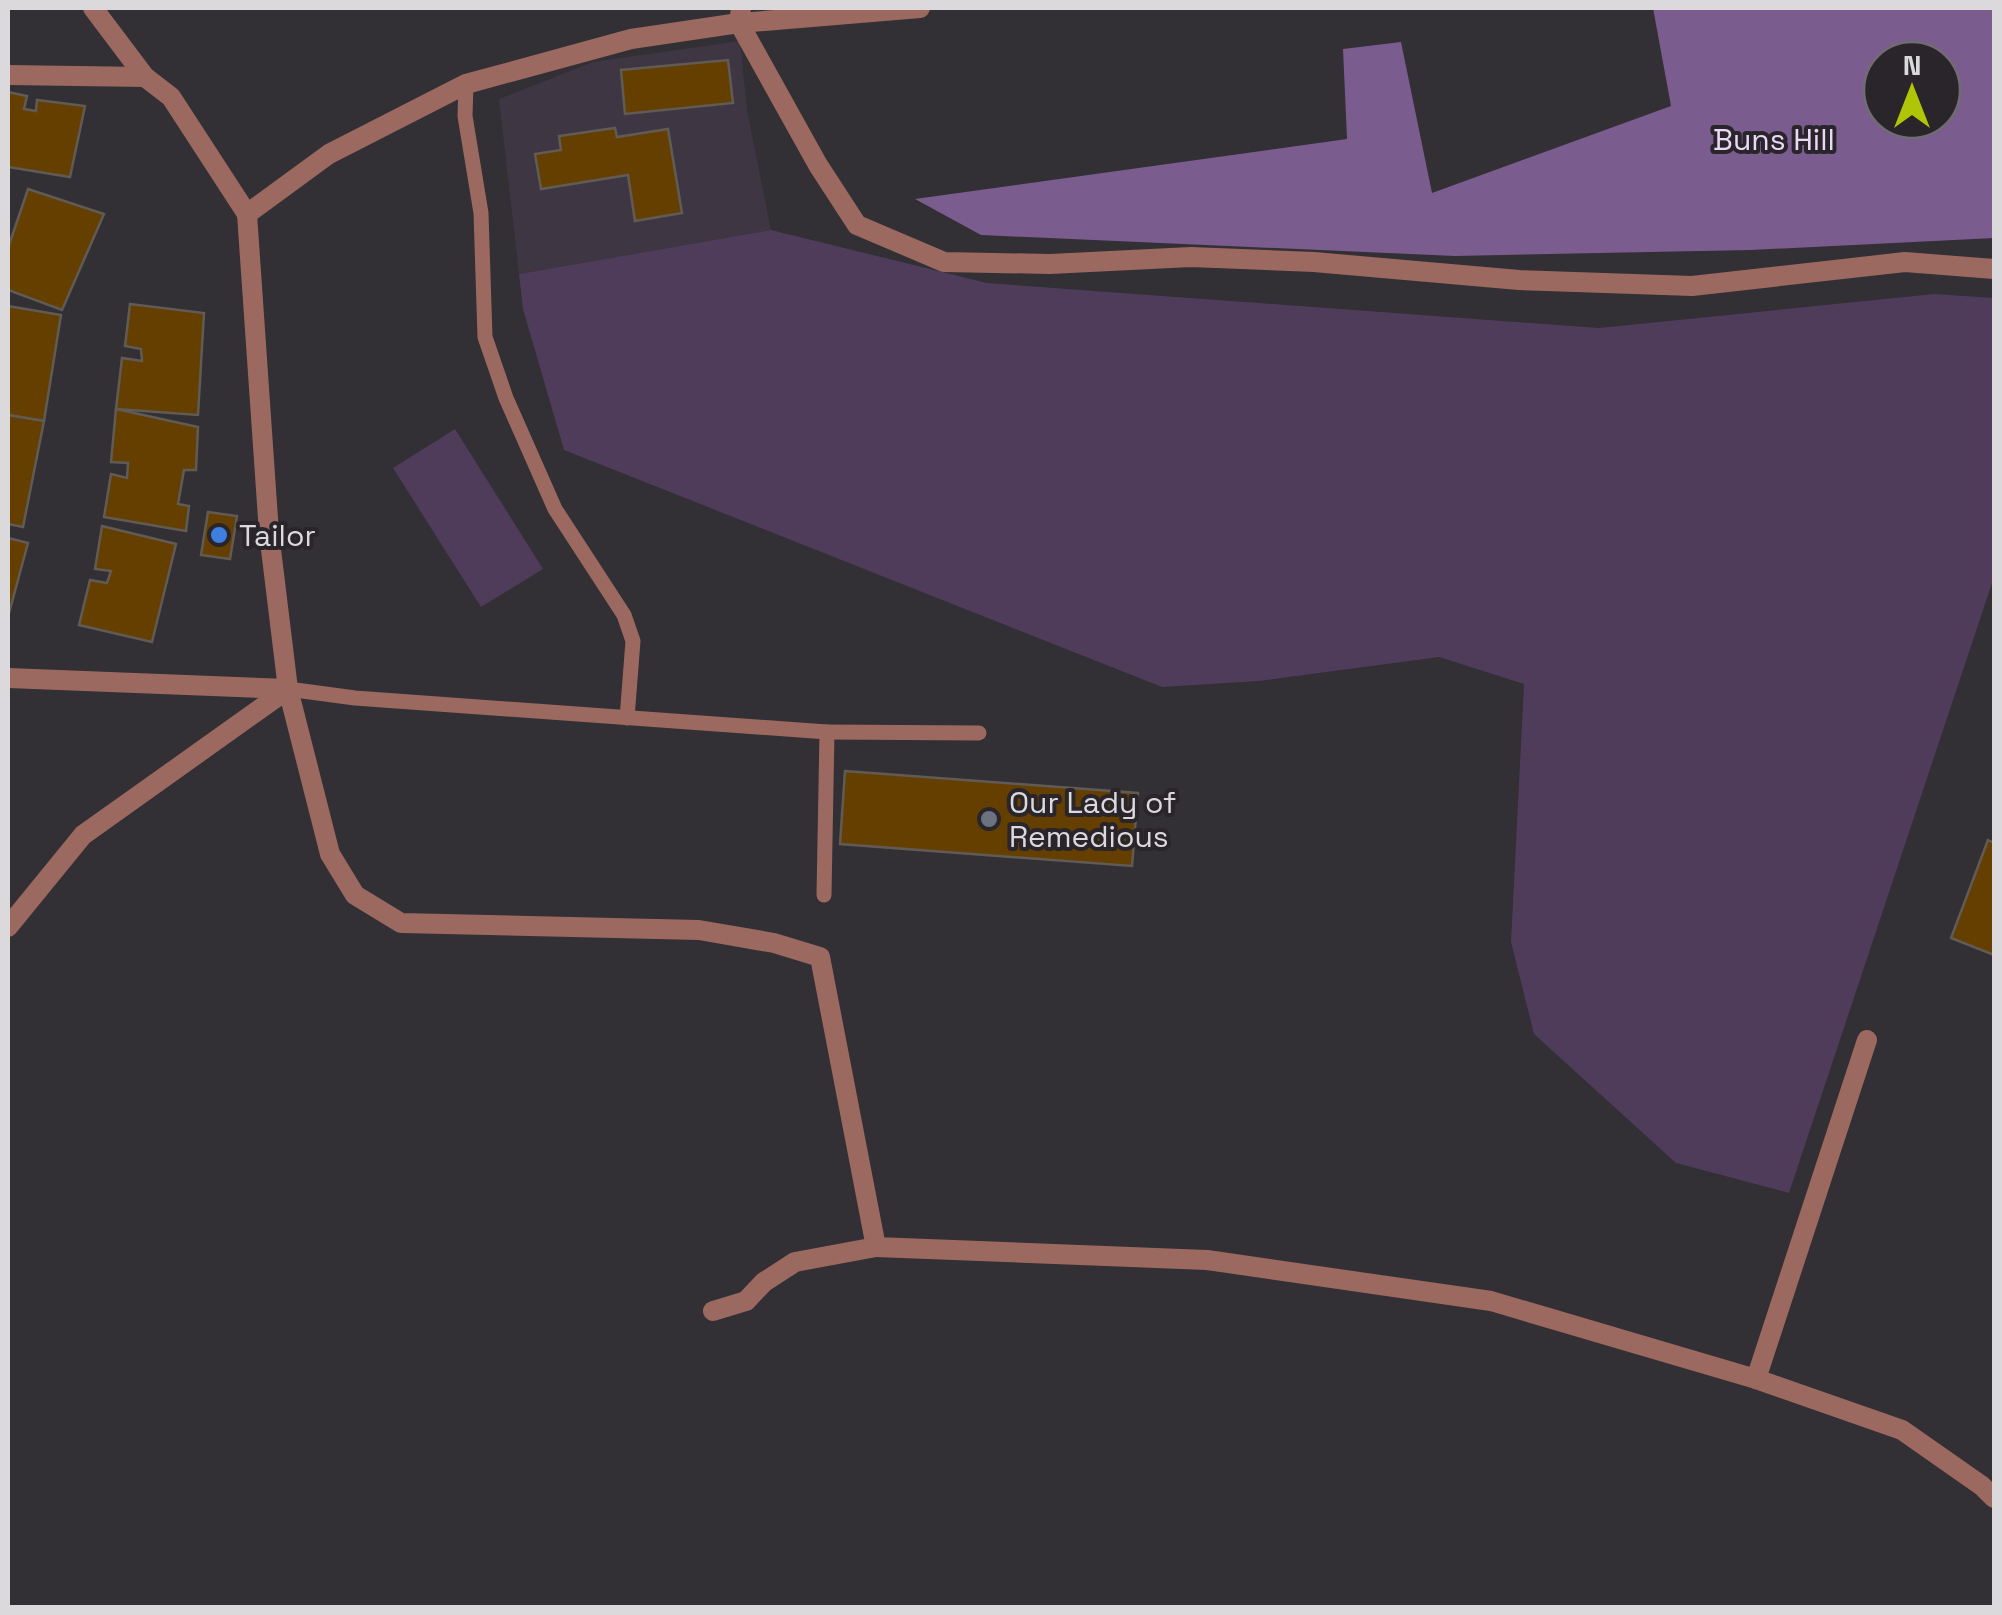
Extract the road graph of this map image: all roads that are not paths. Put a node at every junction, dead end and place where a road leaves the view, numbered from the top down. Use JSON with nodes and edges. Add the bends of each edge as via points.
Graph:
{"nodes":[{"id":1,"x":92,"y":8,"type":"edge"},
{"id":2,"x":920,"y":8,"type":"edge"},
{"id":3,"x":740,"y":15,"type":"edge"},
{"id":4,"x":8,"y":75,"type":"edge"},
{"id":5,"x":145,"y":76,"type":"junction"},
{"id":6,"x":466,"y":84,"type":"junction"},
{"id":7,"x":247,"y":214,"type":"junction"},
{"id":8,"x":1994,"y":269,"type":"edge"},
{"id":9,"x":8,"y":678,"type":"edge"},
{"id":10,"x":288,"y":689,"type":"junction"},
{"id":11,"x":627,"y":718,"type":"junction"},
{"id":12,"x":827,"y":732,"type":"junction"},
{"id":13,"x":979,"y":733,"type":"dead end"},
{"id":14,"x":824,"y":895,"type":"dead end"},
{"id":15,"x":8,"y":928,"type":"edge"},
{"id":16,"x":1867,"y":1040,"type":"dead end"},
{"id":17,"x":876,"y":1247,"type":"junction"},
{"id":18,"x":713,"y":1312,"type":"dead end"},
{"id":19,"x":1756,"y":1380,"type":"junction"},
{"id":20,"x":1994,"y":1498,"type":"edge"}],
"edges":[{"from":1,"to":5,"type":"street"},
{"from":2,"to":3,"type":"street"},
{"from":3,"to":6,"type":"street"},
{"from":3,"to":8,"type":"street","via":[[857,225],[944,262],[1191,257],[1692,286],[1905,262]]},
{"from":4,"to":5,"type":"street"},
{"from":5,"to":7,"type":"street","via":[[171,97]]},
{"from":6,"to":7,"type":"street","via":[[329,154]]},
{"from":6,"to":11,"type":"lane","via":[[464,116],[481,213],[485,337],[554,509],[634,640]]},
{"from":7,"to":10,"type":"street","via":[[269,533]]},
{"from":9,"to":10,"type":"street"},
{"from":10,"to":11,"type":"lane"},
{"from":10,"to":15,"type":"street","via":[[83,835]]},
{"from":10,"to":17,"type":"street","via":[[330,854],[355,895],[402,924],[699,930],[820,957]]},
{"from":11,"to":12,"type":"lane"},
{"from":12,"to":13,"type":"lane"},
{"from":12,"to":14,"type":"lane"},
{"from":16,"to":19,"type":"street"},
{"from":17,"to":18,"type":"street","via":[[794,1262],[746,1301]]},
{"from":17,"to":19,"type":"street","via":[[1207,1260],[1491,1301]]},
{"from":19,"to":20,"type":"street","via":[[1902,1430]]}]}
